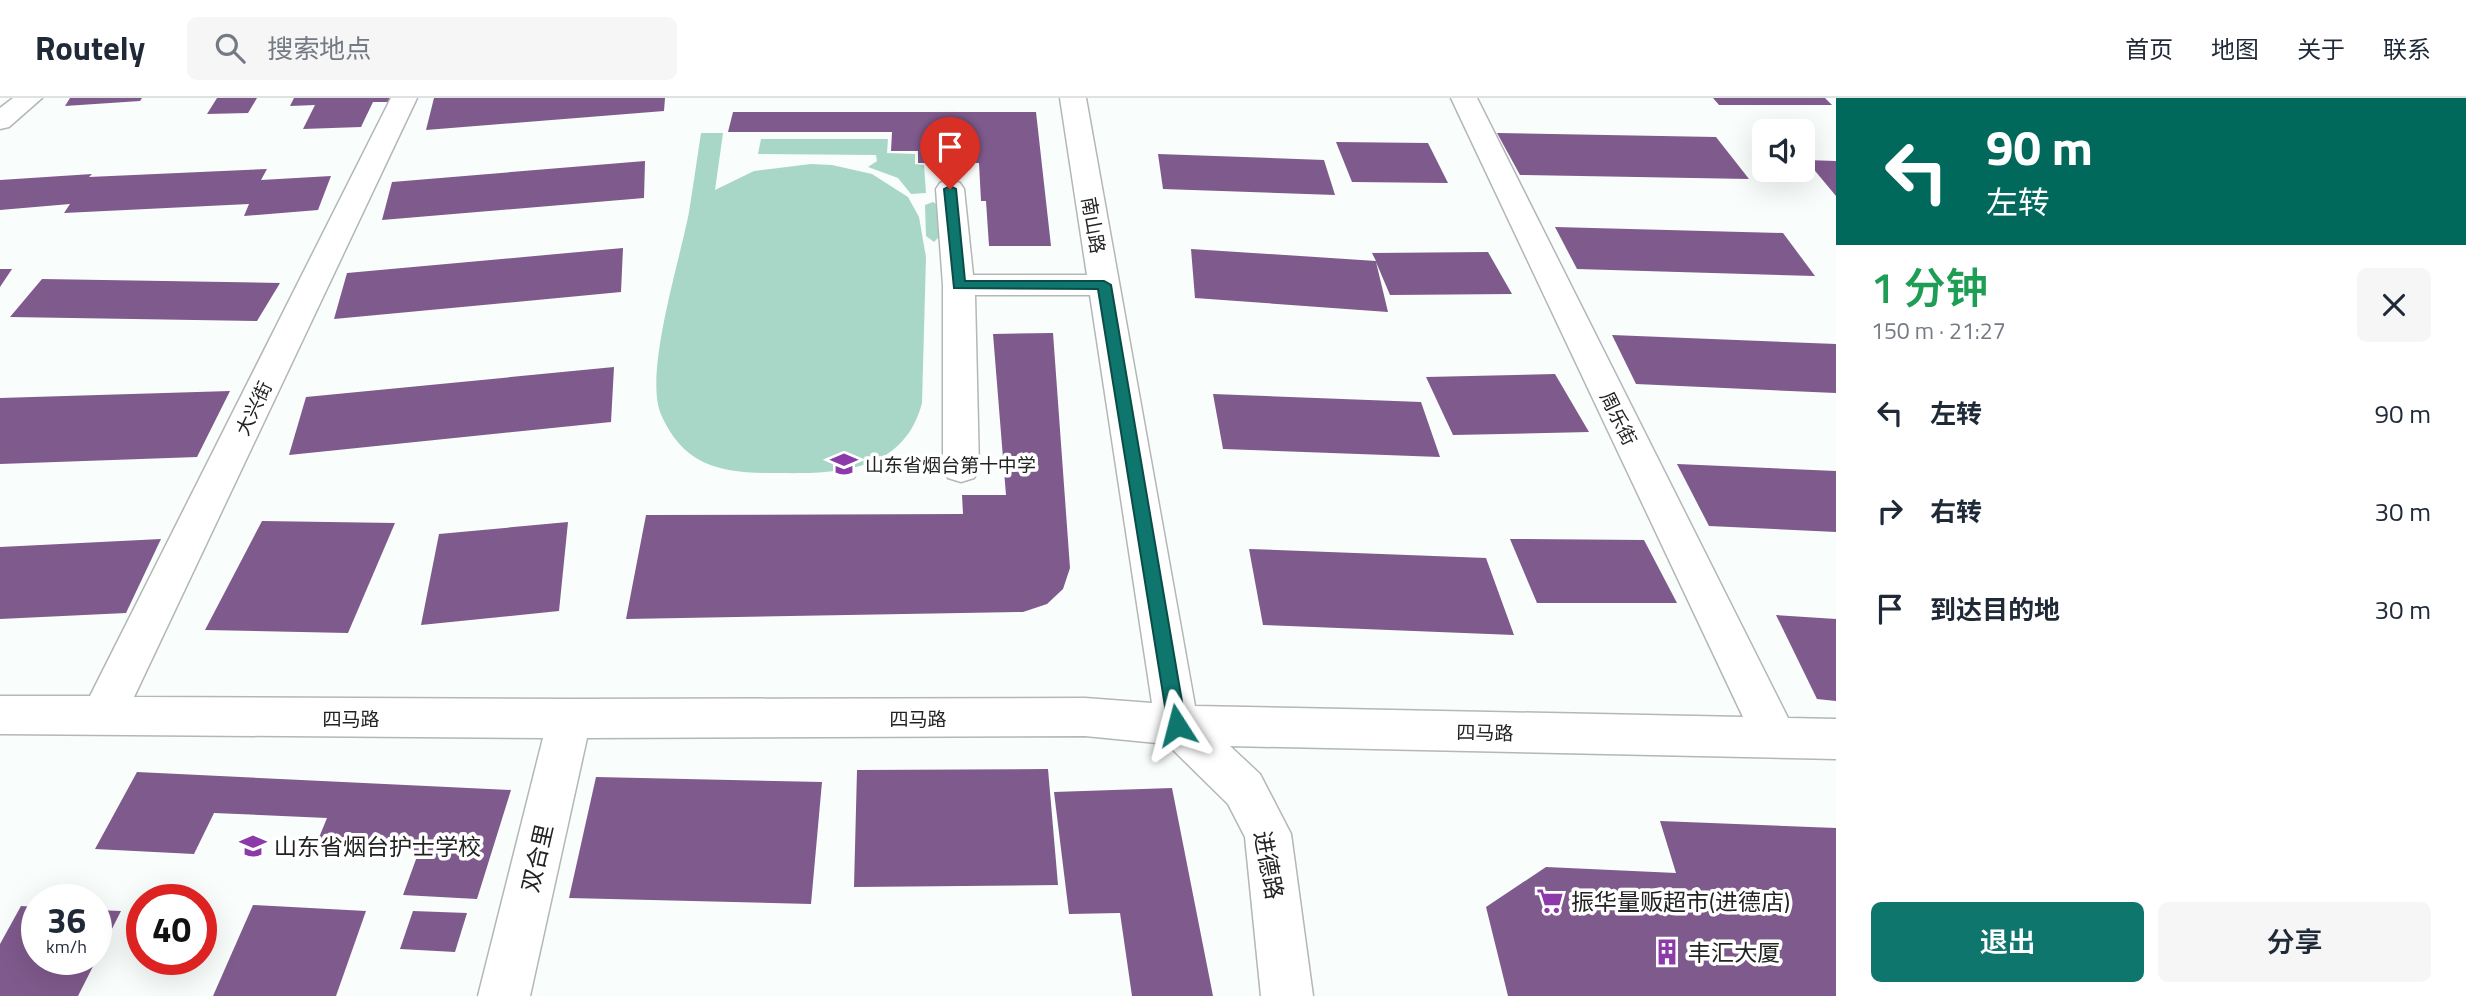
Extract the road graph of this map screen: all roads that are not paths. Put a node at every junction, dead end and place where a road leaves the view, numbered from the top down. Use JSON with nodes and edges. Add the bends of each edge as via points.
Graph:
{"nodes":[{"id":1,"x":29,"y":98,"type":"edge"},
{"id":2,"x":404,"y":98,"type":"edge"},
{"id":3,"x":1073,"y":98,"type":"edge"},
{"id":4,"x":1464,"y":98,"type":"edge"},
{"id":5,"x":0,"y":121,"type":"edge"},
{"id":6,"x":950,"y":189,"type":"dead end"},
{"id":7,"x":959,"y":285,"type":"junction"},
{"id":8,"x":1104,"y":285,"type":"junction"},
{"id":9,"x":961,"y":468,"type":"dead end"},
{"id":10,"x":0,"y":715,"type":"edge"},
{"id":11,"x":102,"y":717,"type":"junction"},
{"id":12,"x":570,"y":719,"type":"junction"},
{"id":13,"x":1177,"y":725,"type":"junction"},
{"id":14,"x":1775,"y":738,"type":"junction"},
{"id":15,"x":1836,"y":739,"type":"edge"},
{"id":16,"x":504,"y":996,"type":"edge"},
{"id":17,"x":1287,"y":996,"type":"edge"}],
"edges":[{"from":1,"to":5,"type":"street"},
{"from":2,"to":11,"type":"street","name":"大兴街"},
{"from":3,"to":8,"type":"street","name":"南山路"},
{"from":4,"to":14,"type":"street","name":"周乐街"},
{"from":6,"to":7,"type":"street"},
{"from":7,"to":8,"type":"street"},
{"from":7,"to":9,"type":"street"},
{"from":8,"to":13,"type":"street","name":"南山路"},
{"from":10,"to":11,"type":"street","name":"四马路"},
{"from":11,"to":12,"type":"street","name":"四马路"},
{"from":12,"to":13,"type":"street","name":"四马路","via":[[1085,717]]},
{"from":12,"to":16,"type":"street","name":"双合里"},
{"from":13,"to":14,"type":"street","name":"四马路"},
{"from":13,"to":17,"type":"street","name":"进德路","via":[[1244,789],[1268,834]]},
{"from":14,"to":15,"type":"street","name":"四马路"}]}
